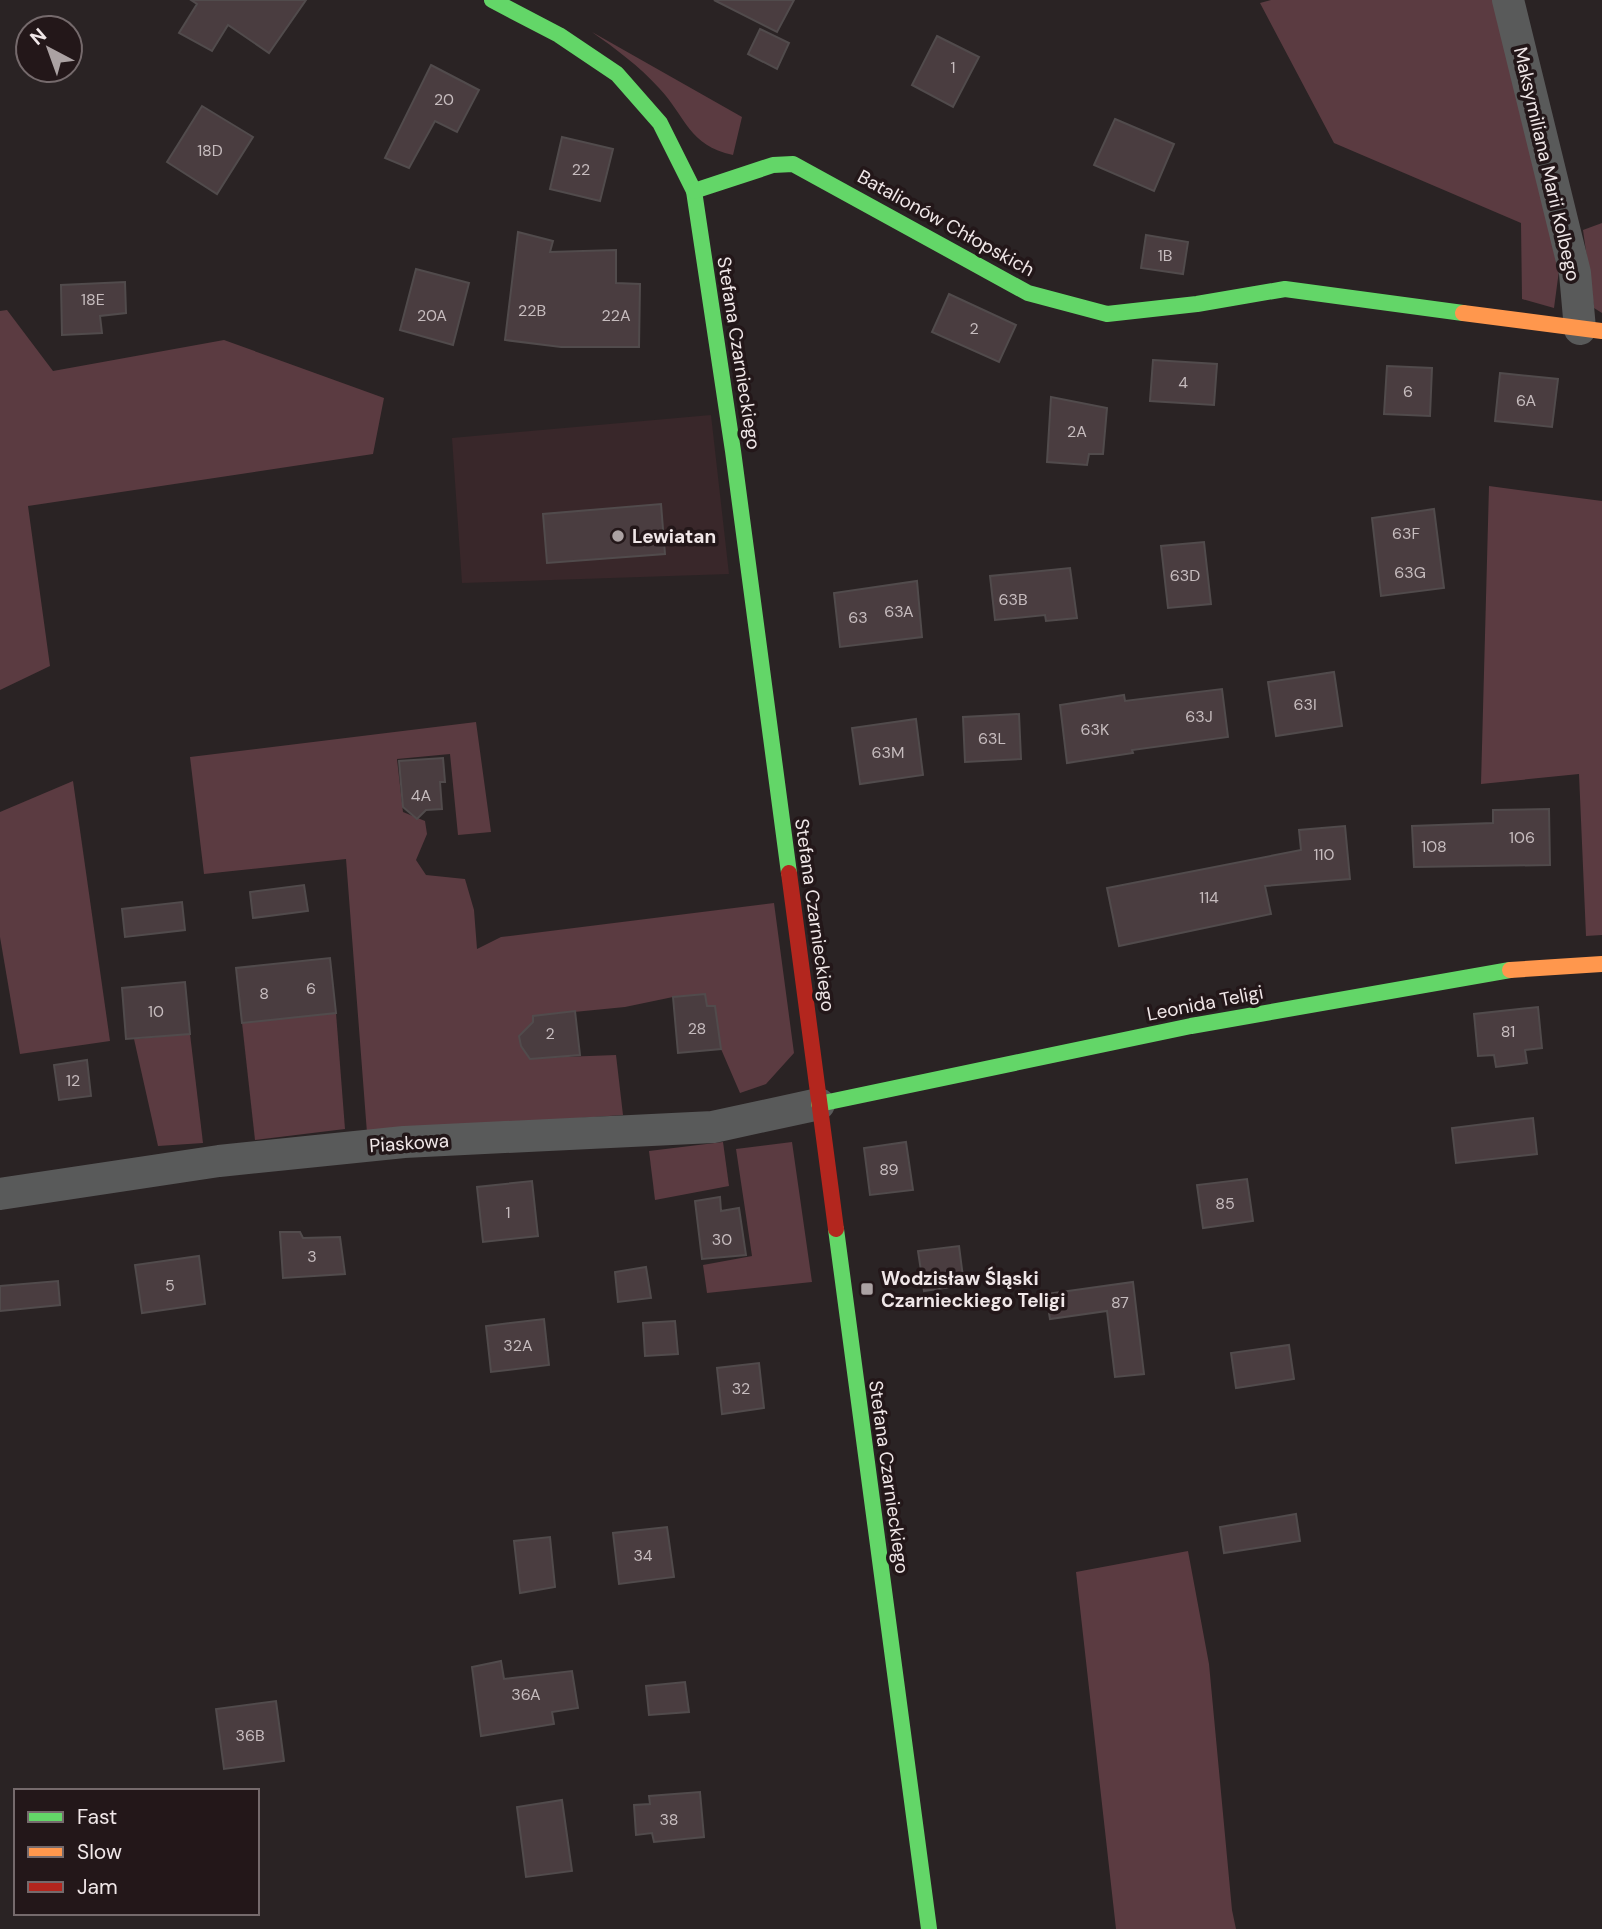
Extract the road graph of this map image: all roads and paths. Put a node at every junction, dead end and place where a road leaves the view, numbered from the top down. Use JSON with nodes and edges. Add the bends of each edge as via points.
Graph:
{"nodes":[{"id":1,"x":492,"y":0,"type":"edge"},
{"id":2,"x":1508,"y":0,"type":"edge"},
{"id":3,"x":694,"y":191,"type":"junction"},
{"id":4,"x":1591,"y":330,"type":"edge"},
{"id":5,"x":1602,"y":964,"type":"edge"},
{"id":6,"x":819,"y":1104,"type":"junction"},
{"id":7,"x":0,"y":1194,"type":"edge"},
{"id":8,"x":929,"y":1929,"type":"edge"}],
"edges":[{"from":1,"to":3,"type":"street","name":"Stefana Czarnieckiego","via":[[559,35],[617,74],[660,123]]},
{"from":2,"to":4,"type":"street","name":"Maksymiliana Marii Kolbego"},
{"from":3,"to":4,"type":"street","name":"Batalionów Chłopskich","via":[[773,165],[793,164],[1028,293],[1107,314],[1285,289]]},
{"from":3,"to":6,"type":"street","name":"Stefana Czarnieckiego"},
{"from":5,"to":6,"type":"street","name":"Leonida Teligi","via":[[1499,971],[1191,1026]]},
{"from":6,"to":7,"type":"street","name":"Piaskowa","via":[[713,1127],[404,1142],[219,1161]]},
{"from":6,"to":8,"type":"street","name":"Stefana Czarnieckiego"}]}
